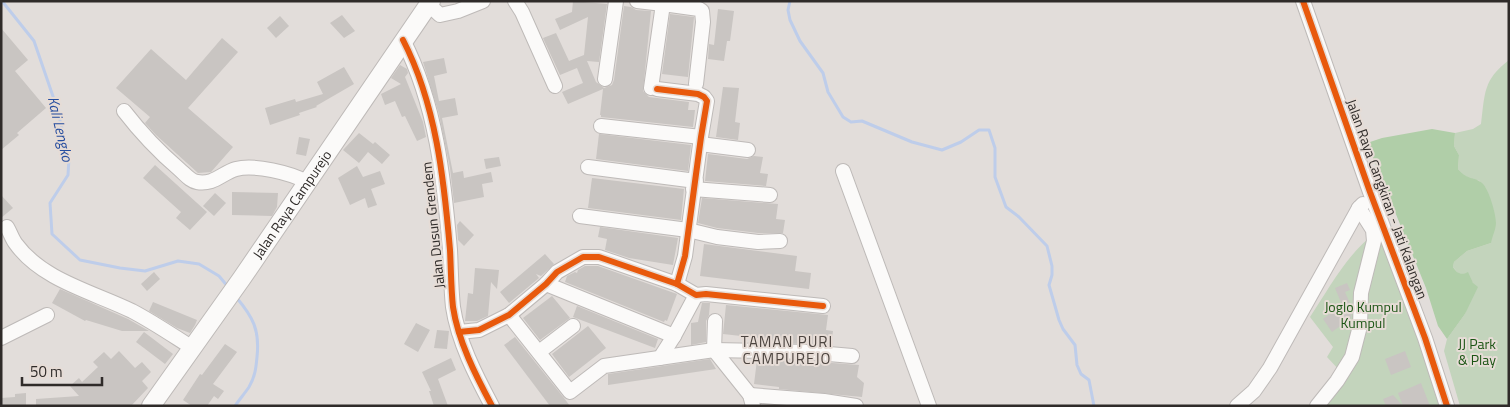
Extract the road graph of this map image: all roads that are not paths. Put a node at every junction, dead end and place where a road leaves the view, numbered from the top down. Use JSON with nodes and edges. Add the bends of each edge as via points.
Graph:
{"nodes":[{"id":1,"x":484,"y":1,"type":"edge"},
{"id":2,"x":515,"y":1,"type":"edge"},
{"id":3,"x":616,"y":1,"type":"edge"},
{"id":4,"x":637,"y":1,"type":"edge"},
{"id":5,"x":1303,"y":1,"type":"edge"},
{"id":6,"x":430,"y":3,"type":"edge"},
{"id":7,"x":663,"y":4,"type":"junction"},
{"id":8,"x":403,"y":40,"type":"junction"},
{"id":9,"x":605,"y":79,"type":"dead end"},
{"id":10,"x":696,"y":84,"type":"dead end"},
{"id":11,"x":555,"y":86,"type":"dead end"},
{"id":12,"x":124,"y":111,"type":"dead end"},
{"id":13,"x":600,"y":126,"type":"dead end"},
{"id":14,"x":700,"y":140,"type":"junction"},
{"id":15,"x":748,"y":150,"type":"dead end"},
{"id":16,"x":588,"y":167,"type":"dead end"},
{"id":17,"x":843,"y":171,"type":"dead end"},
{"id":18,"x":306,"y":182,"type":"junction"},
{"id":19,"x":694,"y":185,"type":"junction"},
{"id":20,"x":770,"y":194,"type":"dead end"},
{"id":21,"x":1371,"y":196,"type":"junction"},
{"id":22,"x":1359,"y":208,"type":"junction"},
{"id":23,"x":580,"y":216,"type":"dead end"},
{"id":24,"x":7,"y":227,"type":"dead end"},
{"id":25,"x":688,"y":230,"type":"junction"},
{"id":26,"x":780,"y":242,"type":"dead end"},
{"id":27,"x":546,"y":284,"type":"junction"},
{"id":28,"x":677,"y":284,"type":"junction"},
{"id":29,"x":696,"y":295,"type":"junction"},
{"id":30,"x":823,"y":306,"type":"dead end"},
{"id":31,"x":47,"y":315,"type":"dead end"},
{"id":32,"x":510,"y":315,"type":"junction"},
{"id":33,"x":715,"y":321,"type":"dead end"},
{"id":34,"x":573,"y":326,"type":"dead end"},
{"id":35,"x":460,"y":332,"type":"junction"},
{"id":36,"x":674,"y":336,"type":"junction"},
{"id":37,"x":1,"y":338,"type":"edge"},
{"id":38,"x":192,"y":347,"type":"junction"},
{"id":39,"x":714,"y":350,"type":"junction"},
{"id":40,"x":539,"y":352,"type":"junction"},
{"id":41,"x":852,"y":356,"type":"dead end"},
{"id":42,"x":660,"y":358,"type":"junction"},
{"id":43,"x":752,"y":401,"type":"edge"},
{"id":44,"x":151,"y":406,"type":"edge"},
{"id":45,"x":492,"y":406,"type":"edge"},
{"id":46,"x":856,"y":406,"type":"edge"},
{"id":47,"x":929,"y":406,"type":"edge"},
{"id":48,"x":1237,"y":406,"type":"edge"},
{"id":49,"x":1316,"y":406,"type":"edge"},
{"id":50,"x":1447,"y":406,"type":"edge"}],
"edges":[{"from":1,"to":6,"type":"street","via":[[440,15]]},
{"from":2,"to":11,"type":"street"},
{"from":3,"to":9,"type":"street"},
{"from":4,"to":7,"type":"street"},
{"from":5,"to":21,"type":"street","name":"Jalan Raya Cangkiran - Jati Kalangan"},
{"from":6,"to":8,"type":"main road","name":"Jalan Raya Campurejo"},
{"from":7,"to":10,"type":"street","via":[[702,11]]},
{"from":7,"to":14,"type":"street","via":[[654,88],[704,97],[707,102]]},
{"from":8,"to":18,"type":"main road","name":"Jalan Raya Campurejo"},
{"from":8,"to":35,"type":"street","name":"Jalan Dusun Grendem","via":[[416,64],[438,148],[448,222],[453,307]]},
{"from":12,"to":18,"type":"street","via":[[164,156],[195,182],[216,180],[236,169],[245,168],[291,174]]},
{"from":13,"to":14,"type":"street"},
{"from":14,"to":15,"type":"street"},
{"from":14,"to":19,"type":"street"},
{"from":16,"to":19,"type":"street"},
{"from":17,"to":47,"type":"street"},
{"from":18,"to":38,"type":"main road","name":"Jalan Raya Campurejo"},
{"from":19,"to":20,"type":"street"},
{"from":19,"to":25,"type":"street"},
{"from":21,"to":22,"type":"street"},
{"from":21,"to":50,"type":"street","name":"Jalan Raya Cangkiran - Jati Kalangan"},
{"from":22,"to":48,"type":"street","via":[[1270,368],[1254,392]]},
{"from":22,"to":49,"type":"street","via":[[1373,230],[1374,241],[1361,293],[1360,326],[1352,357]]},
{"from":23,"to":25,"type":"street"},
{"from":24,"to":38,"type":"street","via":[[16,244],[34,263],[54,277],[148,320]]},
{"from":25,"to":26,"type":"street","via":[[725,238]]},
{"from":25,"to":28,"type":"street"},
{"from":27,"to":28,"type":"street","via":[[557,272],[591,256]]},
{"from":27,"to":32,"type":"street"},
{"from":27,"to":36,"type":"street"},
{"from":28,"to":29,"type":"street"},
{"from":29,"to":30,"type":"street"},
{"from":29,"to":36,"type":"street"},
{"from":31,"to":37,"type":"street"},
{"from":32,"to":35,"type":"street","via":[[479,330]]},
{"from":32,"to":40,"type":"street"},
{"from":33,"to":39,"type":"street"},
{"from":34,"to":40,"type":"street"},
{"from":35,"to":45,"type":"street","name":"Jalan Dusun Grendem"},
{"from":36,"to":42,"type":"street"},
{"from":38,"to":44,"type":"main road","name":"Jalan Raya Campurejo"},
{"from":39,"to":41,"type":"street"},
{"from":39,"to":42,"type":"street"},
{"from":39,"to":43,"type":"street"},
{"from":40,"to":42,"type":"street","via":[[570,392],[604,366]]},
{"from":43,"to":46,"type":"street","via":[[824,401]]}]}
